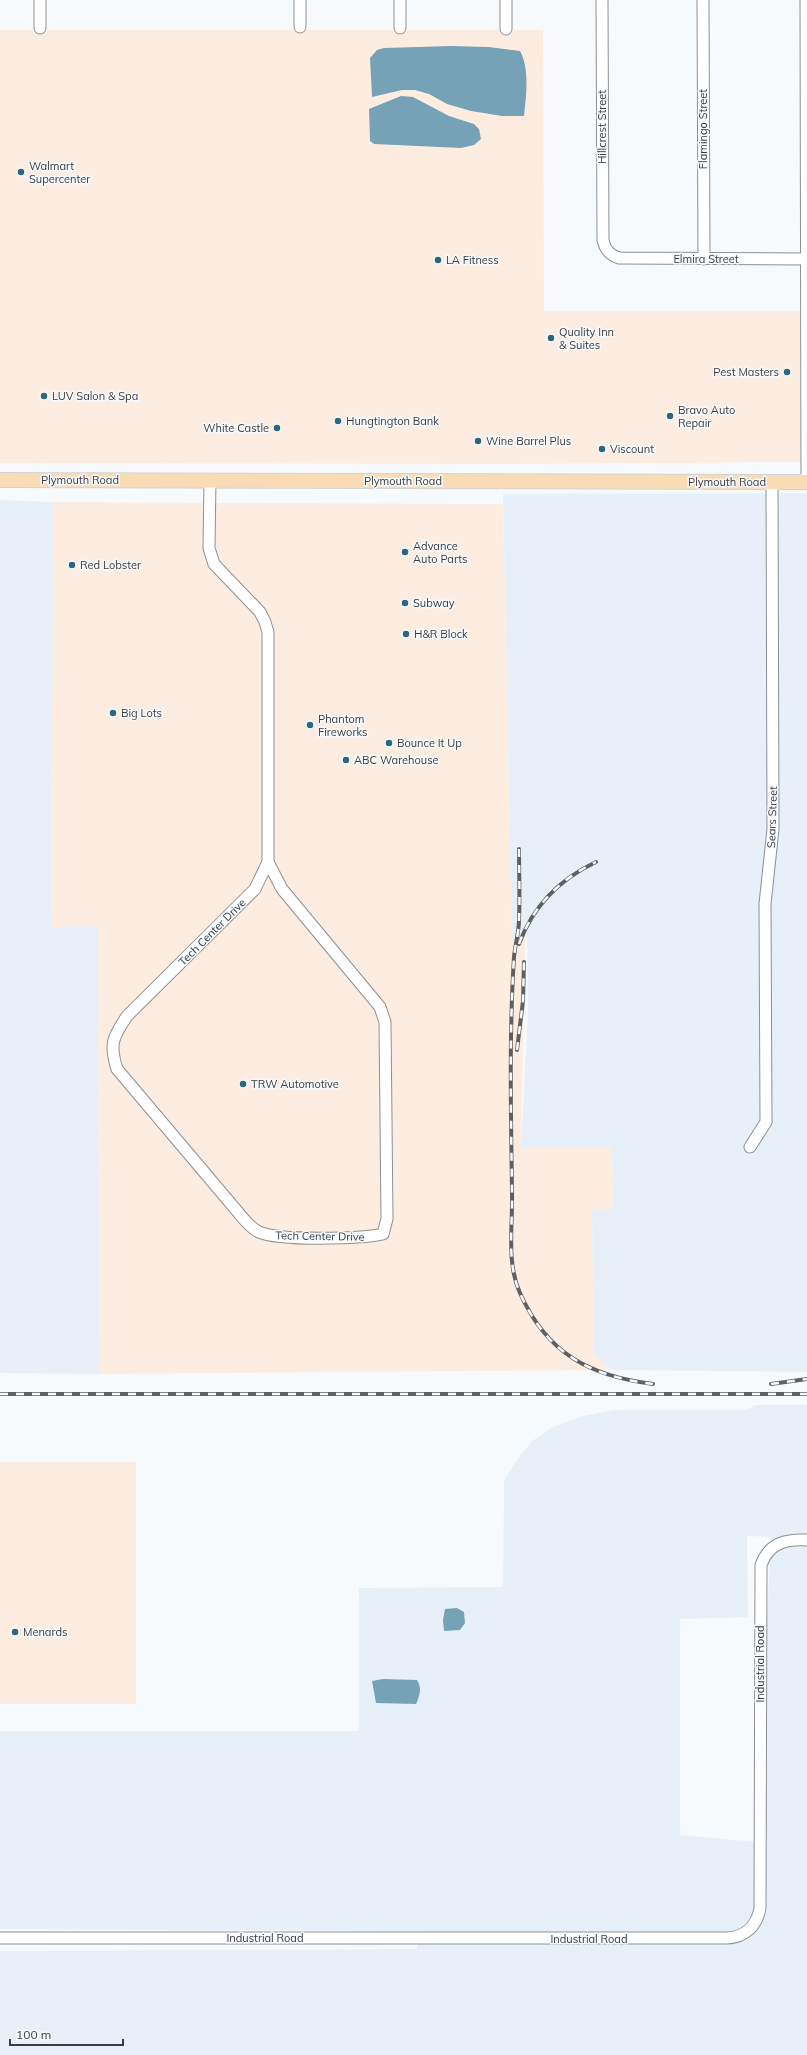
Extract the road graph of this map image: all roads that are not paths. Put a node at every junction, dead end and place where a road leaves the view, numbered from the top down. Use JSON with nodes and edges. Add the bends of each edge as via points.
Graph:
{"nodes":[{"id":1,"x":40,"y":0,"type":"edge"},
{"id":2,"x":300,"y":0,"type":"edge"},
{"id":3,"x":400,"y":0,"type":"edge"},
{"id":4,"x":506,"y":0,"type":"edge"},
{"id":5,"x":602,"y":0,"type":"edge"},
{"id":6,"x":703,"y":0,"type":"edge"},
{"id":7,"x":806,"y":0,"type":"edge"},
{"id":8,"x":300,"y":27,"type":"dead end"},
{"id":9,"x":40,"y":28,"type":"dead end"},
{"id":10,"x":400,"y":28,"type":"dead end"},
{"id":11,"x":506,"y":29,"type":"dead end"},
{"id":12,"x":608,"y":252,"type":"joint"},
{"id":13,"x":704,"y":259,"type":"junction"},
{"id":14,"x":806,"y":259,"type":"edge"},
{"id":15,"x":0,"y":480,"type":"edge"},
{"id":16,"x":210,"y":480,"type":"junction"},
{"id":17,"x":772,"y":482,"type":"junction"},
{"id":18,"x":807,"y":482,"type":"edge"},
{"id":19,"x":268,"y":862,"type":"junction"},
{"id":20,"x":750,"y":1147,"type":"dead end"},
{"id":21,"x":807,"y":1540,"type":"edge"},
{"id":22,"x":0,"y":1938,"type":"edge"}],
"edges":[{"from":1,"to":9,"type":"street"},
{"from":2,"to":8,"type":"street"},
{"from":3,"to":10,"type":"street"},
{"from":4,"to":11,"type":"street"},
{"from":5,"to":12,"type":"street","name":"Hillcrest Street","via":[[603,240]]},
{"from":6,"to":13,"type":"street","name":"Flamingo Street"},
{"from":7,"to":14,"type":"street"},
{"from":12,"to":13,"type":"street","name":"Elmira Street","via":[[619,258]]},
{"from":13,"to":14,"type":"street","name":"Elmira Street"},
{"from":14,"to":18,"type":"street"},
{"from":15,"to":16,"type":"main road","name":"Plymouth Road"},
{"from":16,"to":17,"type":"main road","name":"Plymouth Road"},
{"from":16,"to":19,"type":"street","name":"Tech Center Drive","via":[[211,558],[260,612],[268,632]]},
{"from":17,"to":18,"type":"main road","name":"Plymouth Road"},
{"from":17,"to":20,"type":"street","name":"Sears Street","via":[[773,829],[765,904],[766,1122]]},
{"from":19,"to":19,"type":"street","name":"Tech Center Drive","via":[[255,889],[127,1016],[114,1035],[112,1054],[117,1069],[236,1211],[258,1232],[278,1237],[366,1237],[383,1234],[387,1219],[385,1022],[380,1007],[282,889]]},
{"from":21,"to":22,"type":"street","name":"Industrial Road","via":[[776,1544],[769,1550],[761,1565],[760,1908],[755,1923],[744,1934],[727,1938]]}]}
